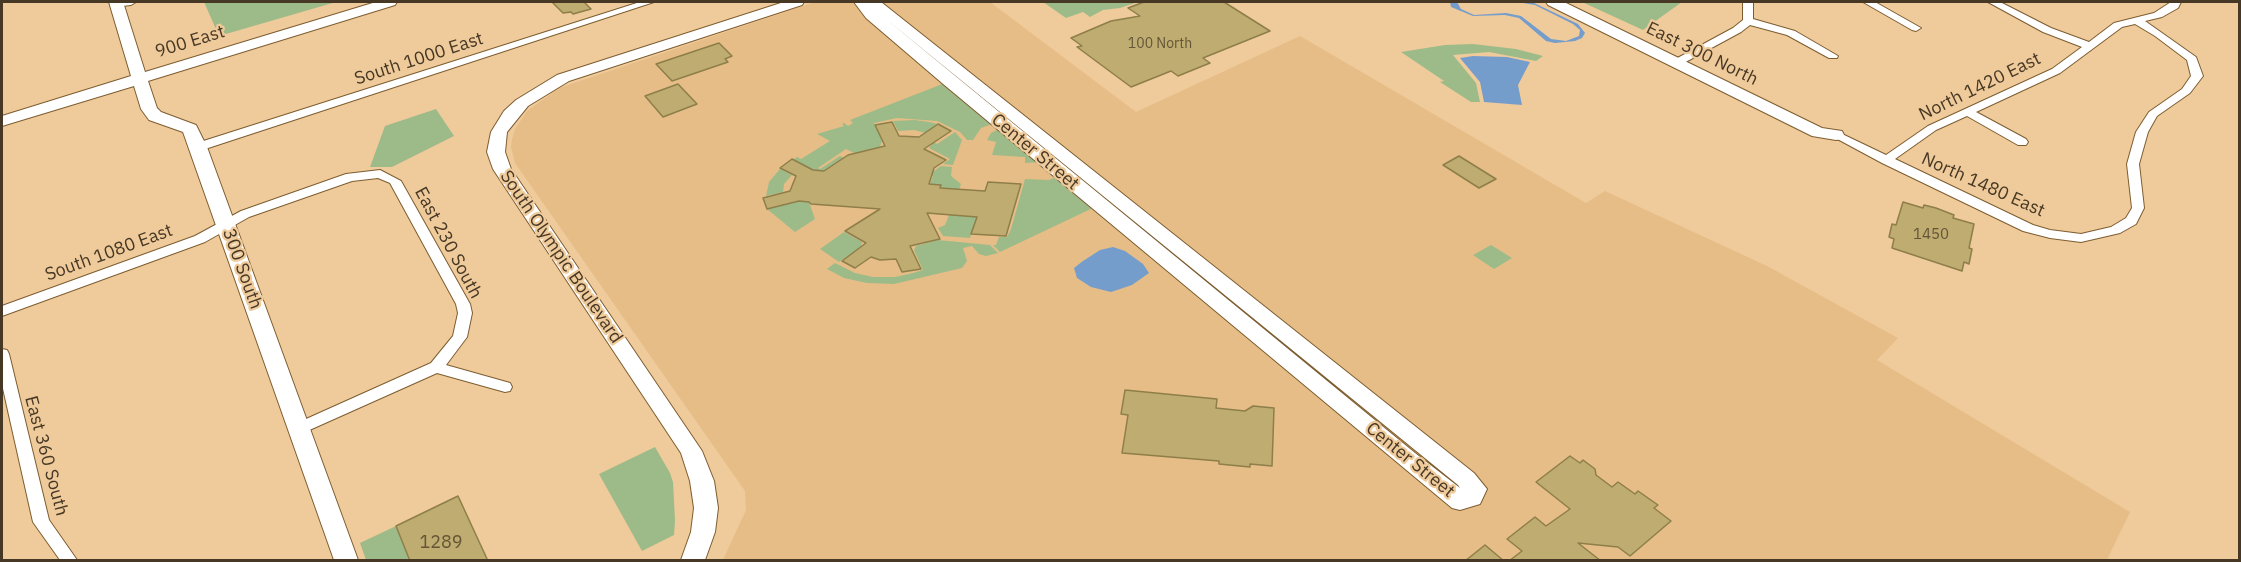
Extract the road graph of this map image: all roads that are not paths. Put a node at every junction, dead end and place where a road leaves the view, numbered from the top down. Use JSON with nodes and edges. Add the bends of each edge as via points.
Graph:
{"nodes":[{"id":1,"x":390,"y":2,"type":"edge"},
{"id":2,"x":649,"y":2,"type":"edge"},
{"id":3,"x":797,"y":2,"type":"edge"},
{"id":4,"x":861,"y":2,"type":"edge"},
{"id":5,"x":873,"y":2,"type":"edge"},
{"id":6,"x":1552,"y":2,"type":"edge"},
{"id":7,"x":1570,"y":2,"type":"edge"},
{"id":8,"x":1748,"y":2,"type":"edge"},
{"id":9,"x":1868,"y":2,"type":"edge"},
{"id":10,"x":1993,"y":2,"type":"edge"},
{"id":11,"x":2176,"y":2,"type":"edge"},
{"id":12,"x":121,"y":3,"type":"edge"},
{"id":13,"x":784,"y":4,"type":"edge"},
{"id":14,"x":1748,"y":21,"type":"junction"},
{"id":15,"x":2137,"y":21,"type":"junction"},
{"id":16,"x":892,"y":25,"type":"junction"},
{"id":17,"x":1916,"y":28,"type":"dead end"},
{"id":18,"x":2090,"y":46,"type":"junction"},
{"id":19,"x":1833,"y":56,"type":"dead end"},
{"id":20,"x":1681,"y":60,"type":"junction"},
{"id":21,"x":141,"y":78,"type":"junction"},
{"id":22,"x":1967,"y":112,"type":"junction"},
{"id":23,"x":2,"y":121,"type":"edge"},
{"id":24,"x":1836,"y":135,"type":"joint"},
{"id":25,"x":2022,"y":142,"type":"dead end"},
{"id":26,"x":198,"y":147,"type":"junction"},
{"id":27,"x":1886,"y":160,"type":"junction"},
{"id":28,"x":380,"y":174,"type":"joint"},
{"id":29,"x":226,"y":224,"type":"junction"},
{"id":30,"x":2,"y":311,"type":"edge"},
{"id":31,"x":2,"y":354,"type":"edge"},
{"id":32,"x":436,"y":367,"type":"junction"},
{"id":33,"x":505,"y":387,"type":"dead end"},
{"id":34,"x":6,"y":402,"type":"edge"},
{"id":35,"x":300,"y":428,"type":"junction"},
{"id":36,"x":1416,"y":453,"type":"dead end"},
{"id":37,"x":69,"y":561,"type":"edge"},
{"id":38,"x":346,"y":561,"type":"edge"},
{"id":39,"x":693,"y":561,"type":"edge"}],
"edges":[{"from":1,"to":21,"type":"street","name":"900 East"},
{"from":2,"to":26,"type":"street","name":"South 1000 East"},
{"from":3,"to":13,"type":"street","name":"South Olympic Boulevard"},
{"from":4,"to":16,"type":"street","name":"Center Street","via":[[871,15]]},
{"from":5,"to":16,"type":"street","name":"Center Street"},
{"from":6,"to":20,"type":"street","name":"East 300 North"},
{"from":7,"to":20,"type":"street","name":"East 300 North"},
{"from":8,"to":14,"type":"street"},
{"from":9,"to":17,"type":"street"},
{"from":10,"to":18,"type":"street","via":[[2047,30]]},
{"from":11,"to":15,"type":"street","name":"North 1420 East","via":[[2158,15]]},
{"from":12,"to":21,"type":"street","name":"300 South"},
{"from":13,"to":39,"type":"street","name":"South Olympic Boulevard","via":[[563,78],[539,91],[510,115],[499,132],[496,152],[502,170],[691,452],[706,508]]},
{"from":14,"to":19,"type":"street","via":[[1791,33]]},
{"from":14,"to":20,"type":"street"},
{"from":15,"to":18,"type":"street","name":"North 1420 East","via":[[2118,25]]},
{"from":15,"to":27,"type":"street","name":"North 1480 East","via":[[2192,58],[2197,76],[2186,91],[2152,114],[2142,132],[2133,164],[2138,208],[2131,221],[2115,230],[2081,238],[2028,228]]},
{"from":16,"to":36,"type":"street","name":"Center Street"},
{"from":18,"to":22,"type":"street","name":"North 1420 East","via":[[2056,71]]},
{"from":20,"to":24,"type":"street","name":"East 300 North","via":[[1818,132]]},
{"from":21,"to":23,"type":"street","name":"900 East"},
{"from":21,"to":26,"type":"street","name":"300 South","via":[[149,109],[155,116],[190,129]]},
{"from":22,"to":25,"type":"street"},
{"from":22,"to":27,"type":"street","name":"North 1420 East","via":[[1932,128]]},
{"from":24,"to":27,"type":"street","name":"East 300 North"},
{"from":26,"to":29,"type":"street","name":"300 South"},
{"from":28,"to":29,"type":"street","name":"South 1080 East","via":[[350,177]]},
{"from":28,"to":32,"type":"street","name":"East 230 South","via":[[395,181],[463,304],[460,337]]},
{"from":29,"to":30,"type":"street","name":"South 1080 East","via":[[200,239]]},
{"from":29,"to":35,"type":"street","name":"300 South"},
{"from":31,"to":34,"type":"street","name":"East 360 South"},
{"from":32,"to":33,"type":"street"},
{"from":32,"to":35,"type":"street"},
{"from":34,"to":37,"type":"street","name":"East 360 South","via":[[41,522]]},
{"from":35,"to":38,"type":"street","name":"300 South"}]}
